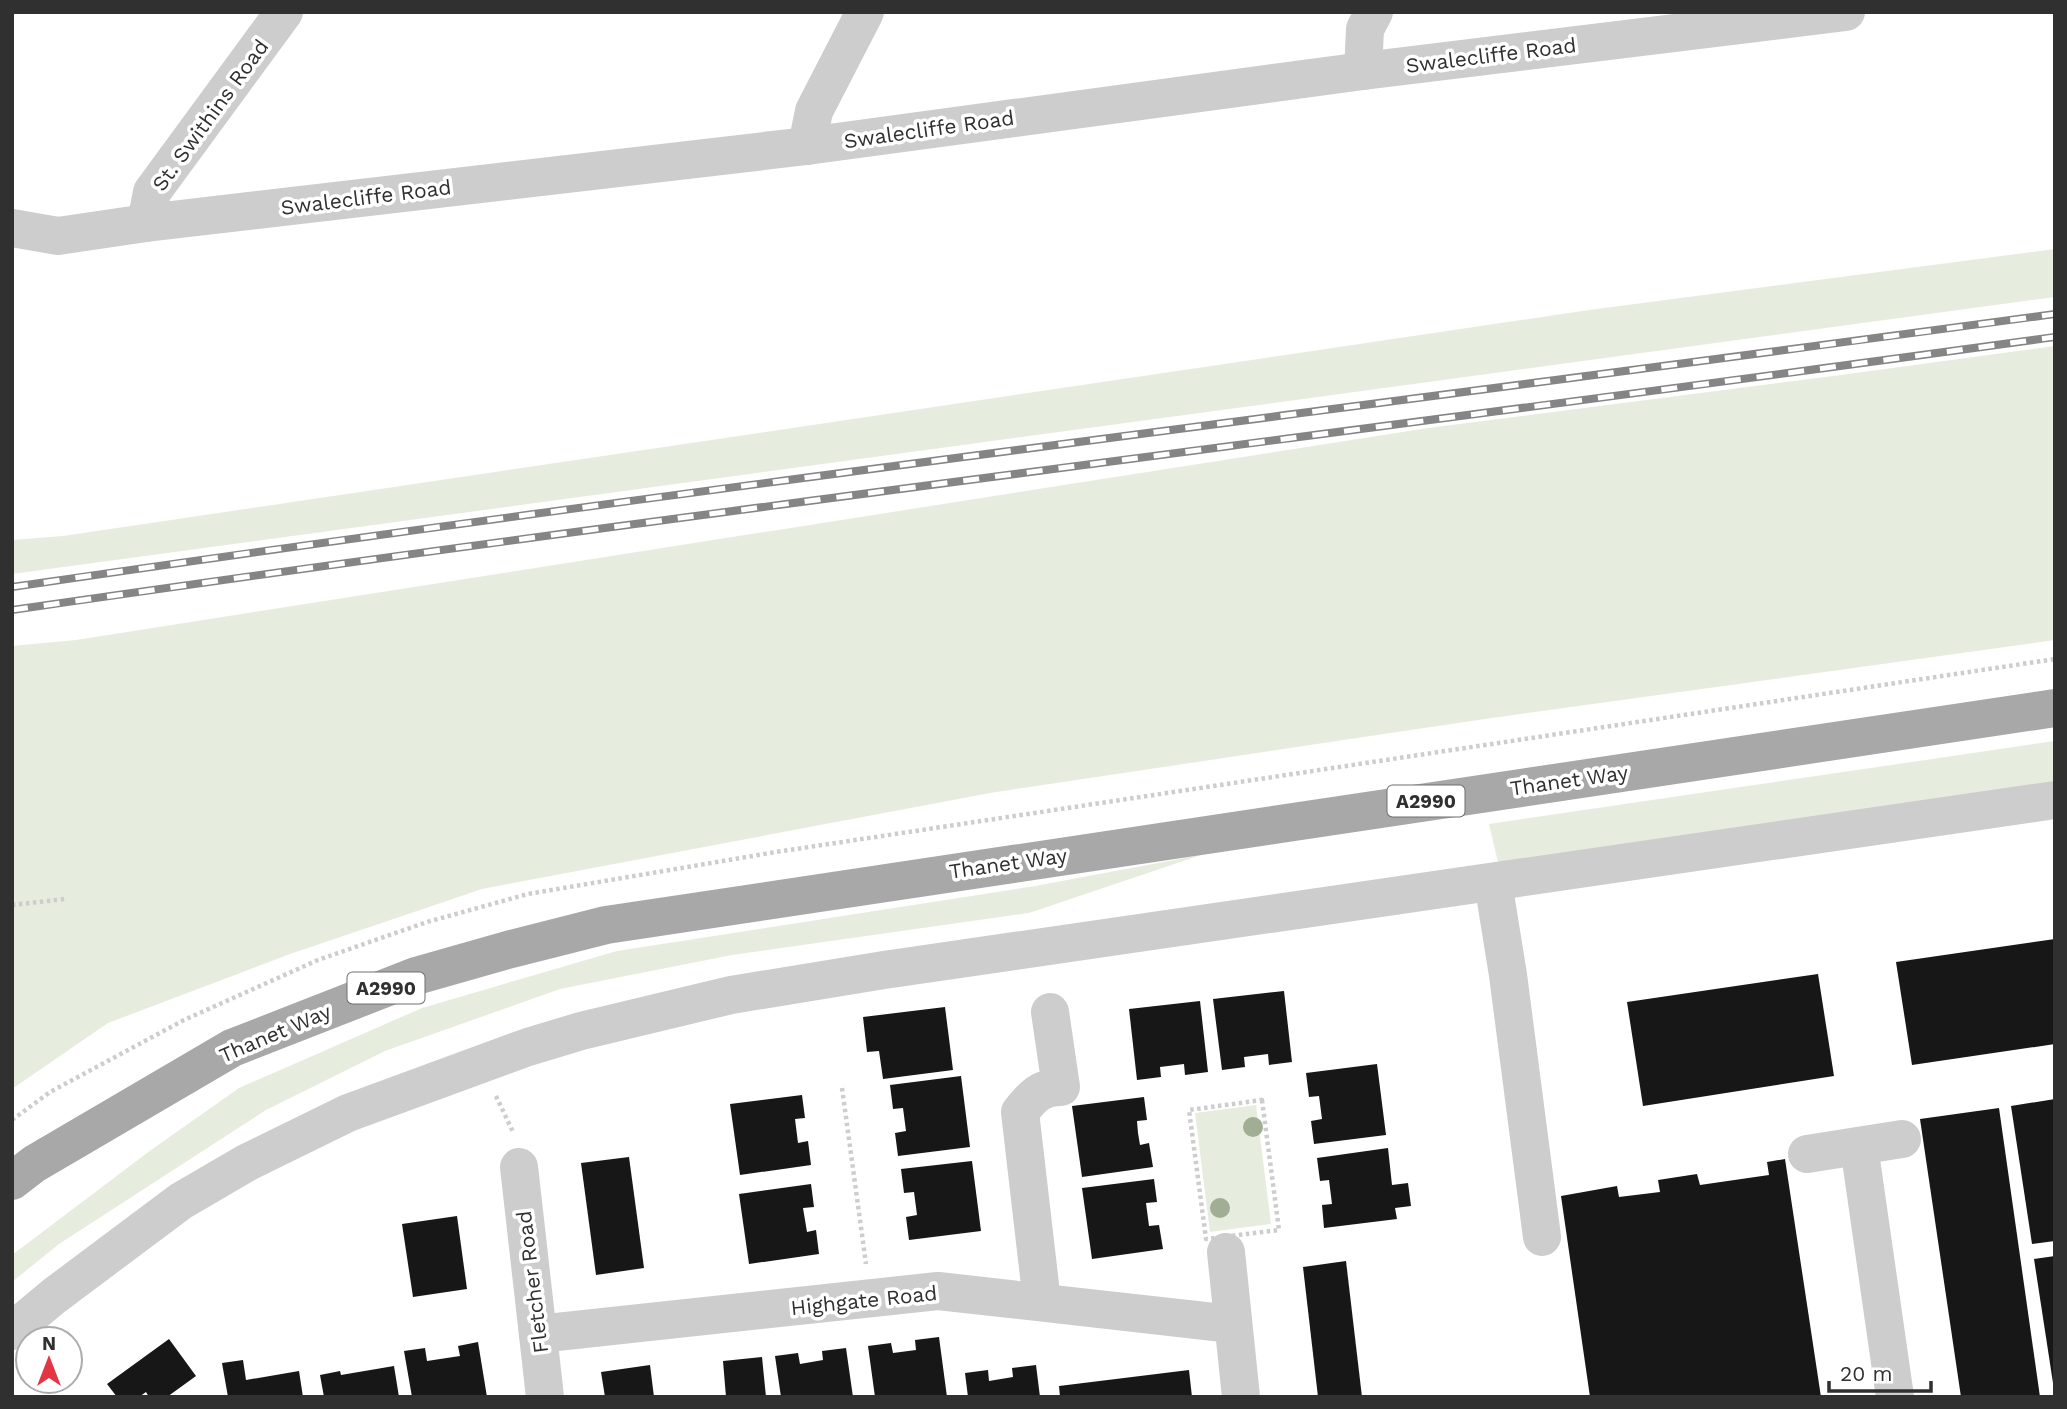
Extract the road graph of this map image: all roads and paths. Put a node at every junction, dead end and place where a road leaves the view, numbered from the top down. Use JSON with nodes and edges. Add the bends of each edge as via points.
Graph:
{"nodes":[{"id":1,"x":284,"y":12,"type":"edge"},
{"id":2,"x":865,"y":12,"type":"edge"},
{"id":3,"x":1374,"y":12,"type":"edge"},
{"id":4,"x":1846,"y":12,"type":"edge"},
{"id":5,"x":1363,"y":71,"type":"junction"},
{"id":6,"x":807,"y":146,"type":"junction"},
{"id":7,"x":146,"y":223,"type":"junction"},
{"id":8,"x":12,"y":228,"type":"edge"},
{"id":9,"x":2055,"y":708,"type":"edge"},
{"id":10,"x":2055,"y":800,"type":"edge"},
{"id":11,"x":1493,"y":881,"type":"junction"},
{"id":12,"x":65,"y":899,"type":"dead end"},
{"id":13,"x":12,"y":905,"type":"edge"},
{"id":14,"x":1050,"y":1012,"type":"dead end"},
{"id":15,"x":482,"y":1063,"type":"junction"},
{"id":16,"x":842,"y":1088,"type":"dead end"},
{"id":17,"x":1189,"y":1110,"type":"joint"},
{"id":18,"x":1902,"y":1139,"type":"dead end"},
{"id":19,"x":1859,"y":1146,"type":"junction"},
{"id":20,"x":1807,"y":1154,"type":"dead end"},
{"id":21,"x":519,"y":1167,"type":"joint"},
{"id":22,"x":12,"y":1181,"type":"edge"},
{"id":23,"x":1542,"y":1237,"type":"dead end"},
{"id":24,"x":1226,"y":1252,"type":"dead end"},
{"id":25,"x":871,"y":1298,"type":"junction"},
{"id":26,"x":1042,"y":1302,"type":"junction"},
{"id":27,"x":1232,"y":1324,"type":"junction"},
{"id":28,"x":12,"y":1331,"type":"edge"},
{"id":29,"x":538,"y":1334,"type":"junction"},
{"id":30,"x":545,"y":1397,"type":"edge"},
{"id":31,"x":1241,"y":1397,"type":"edge"},
{"id":32,"x":1895,"y":1397,"type":"edge"}],
"edges":[{"from":1,"to":7,"type":"street","name":"St. Swithins Road","via":[[152,192]]},
{"from":2,"to":6,"type":"street","via":[[814,111]]},
{"from":3,"to":5,"type":"street","via":[[1365,29]]},
{"from":4,"to":5,"type":"street","name":"Swalecliffe Road"},
{"from":5,"to":6,"type":"street","name":"Swalecliffe Road"},
{"from":6,"to":7,"type":"street","name":"Swalecliffe Road"},
{"from":7,"to":8,"type":"street","name":"Swalecliffe Road","via":[[58,236]]},
{"from":9,"to":22,"type":"main road","name":"Thanet Way","number":"A2990","via":[[606,925],[416,976],[232,1048]]},
{"from":10,"to":11,"type":"street"},
{"from":11,"to":15,"type":"street","via":[[731,995],[581,1031]]},
{"from":11,"to":23,"type":"street"},
{"from":12,"to":13,"type":"path"},
{"from":14,"to":26,"type":"street","via":[[1061,1087],[1035,1093],[1020,1112]]},
{"from":15,"to":21,"type":"path","via":[[519,1146]]},
{"from":15,"to":28,"type":"street","via":[[348,1113],[248,1162],[181,1201]]},
{"from":16,"to":25,"type":"path"},
{"from":17,"to":17,"type":"path","via":[[1262,1100],[1279,1230],[1206,1239]]},
{"from":18,"to":19,"type":"street"},
{"from":19,"to":20,"type":"street"},
{"from":19,"to":32,"type":"street"},
{"from":21,"to":29,"type":"street","name":"Fletcher Road"},
{"from":24,"to":27,"type":"street"},
{"from":25,"to":26,"type":"street","name":"Highgate Road","via":[[937,1291]]},
{"from":25,"to":29,"type":"street","name":"Highgate Road"},
{"from":26,"to":27,"type":"street","name":"Highgate Road"},
{"from":27,"to":31,"type":"street"},
{"from":29,"to":30,"type":"street","name":"Fletcher Road"}]}
